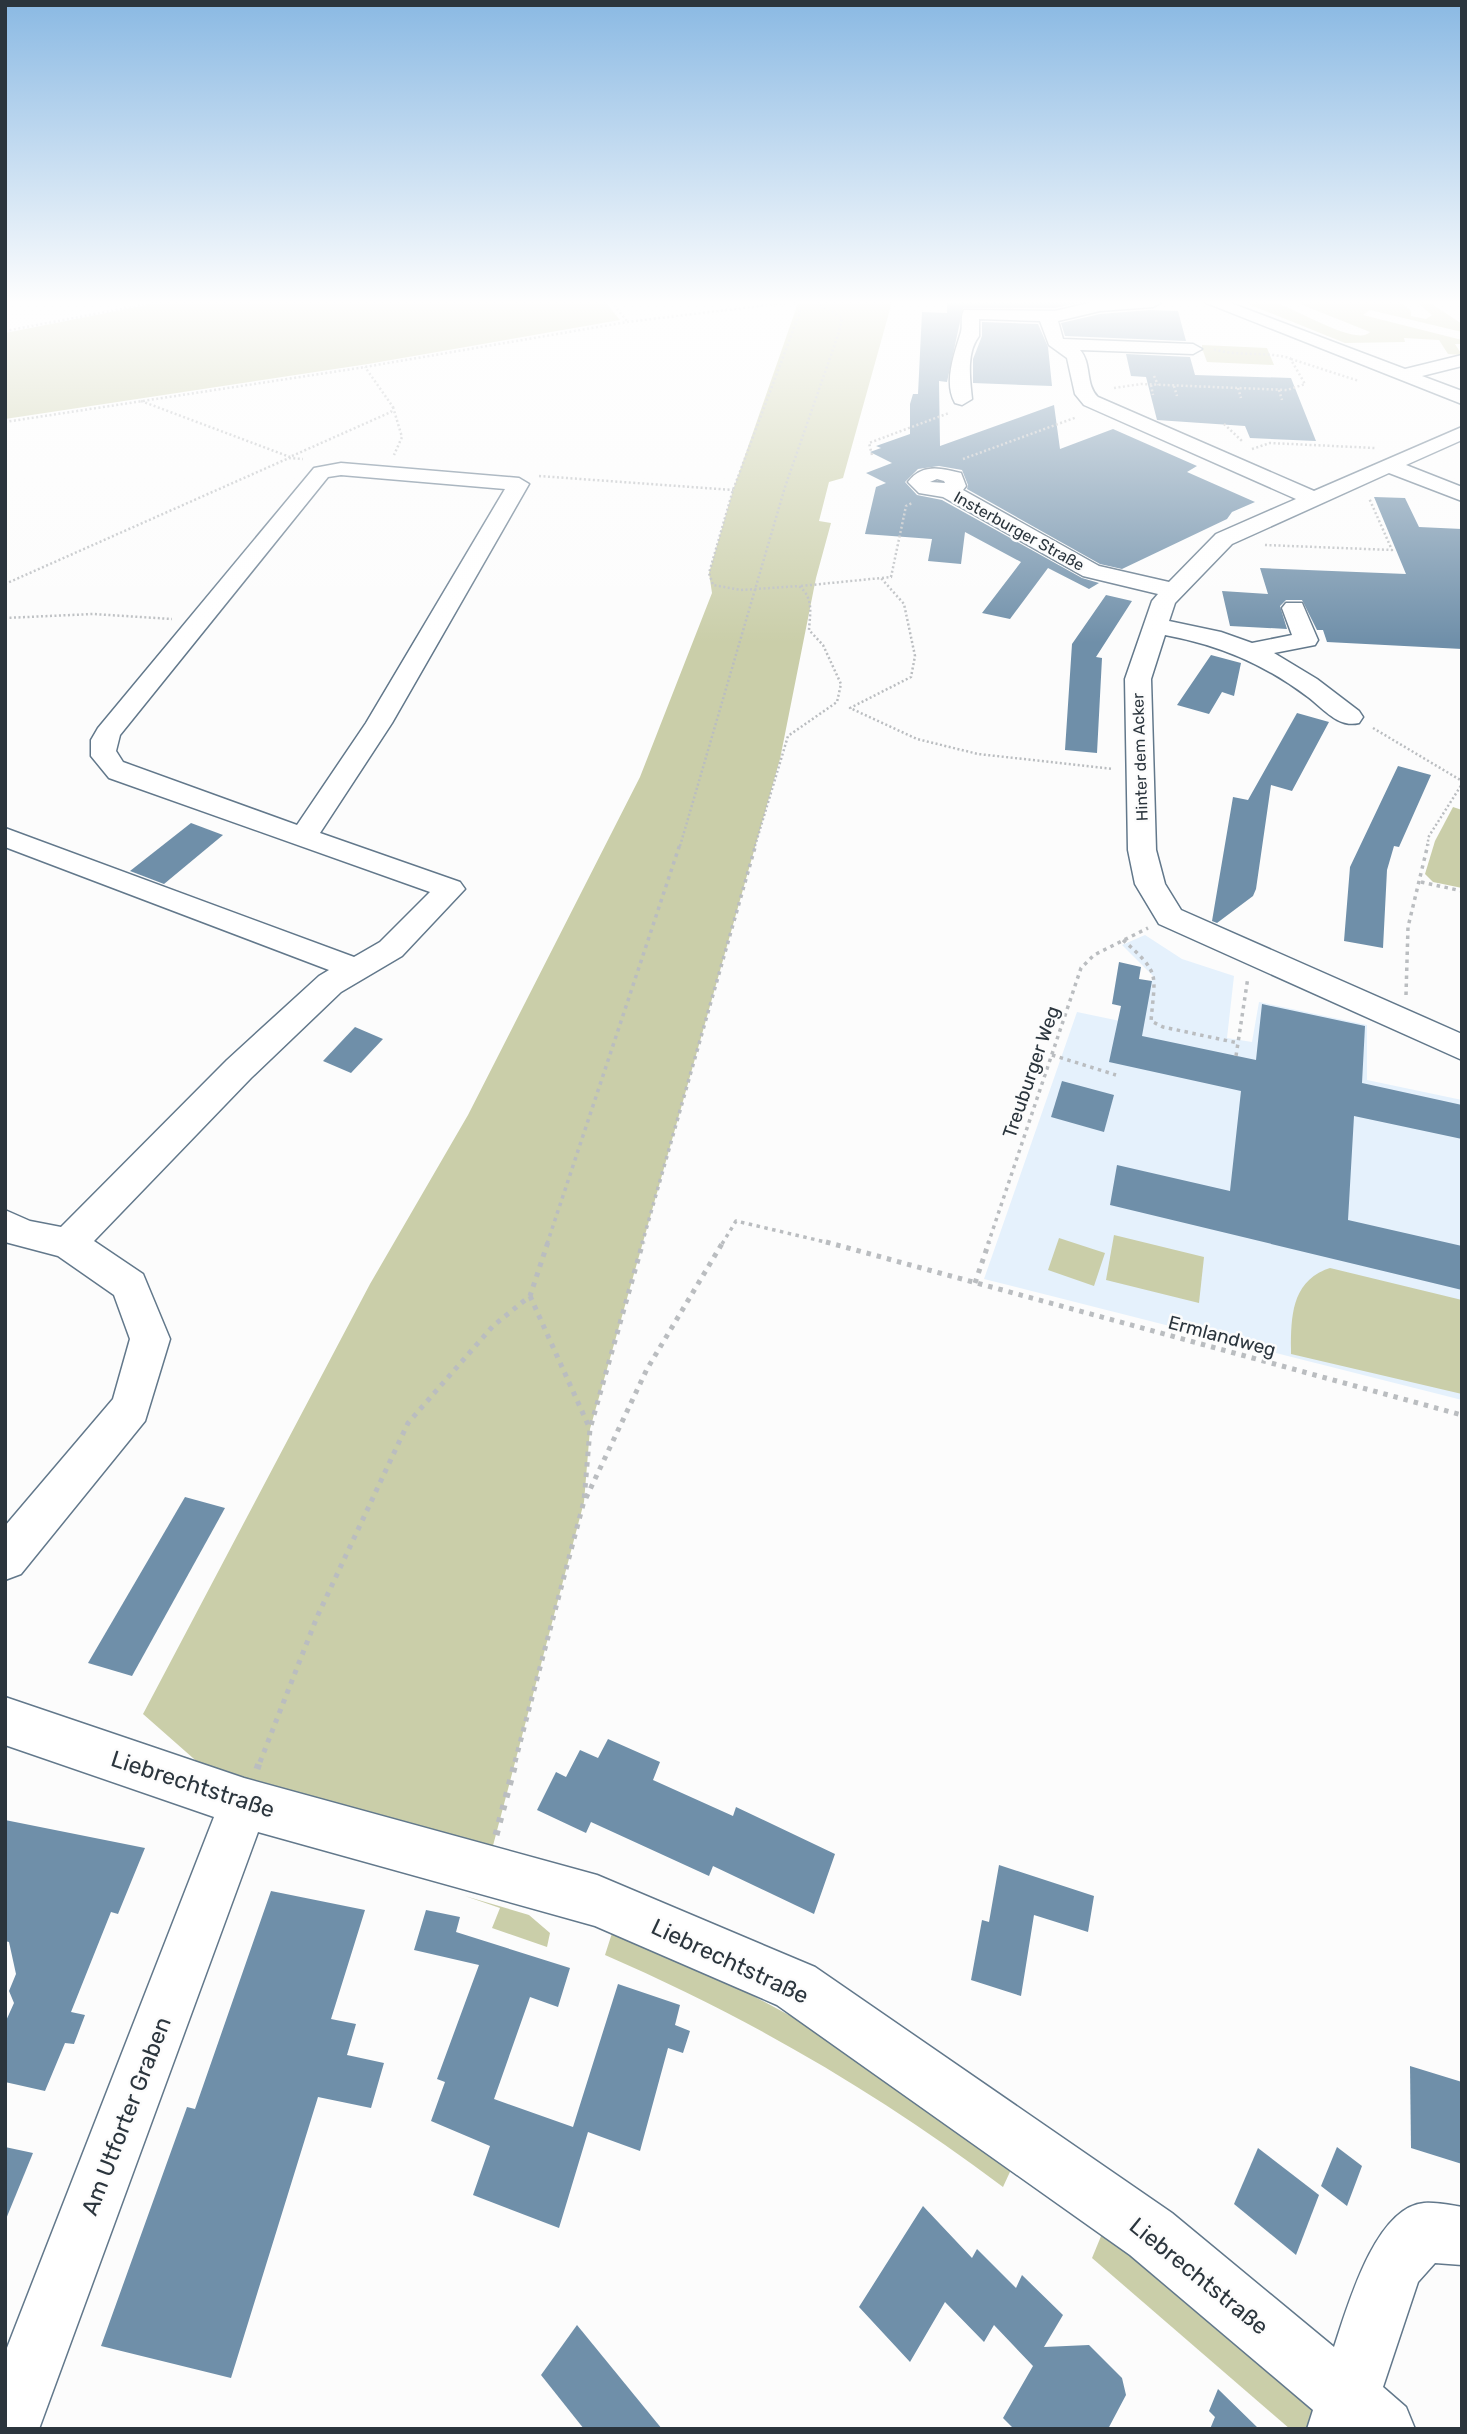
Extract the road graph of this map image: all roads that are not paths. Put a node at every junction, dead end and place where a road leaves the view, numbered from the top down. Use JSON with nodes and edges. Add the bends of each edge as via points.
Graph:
{"nodes":[{"id":1,"x":1137,"y":416,"type":"edge"},
{"id":2,"x":1462,"y":433,"type":"edge"},
{"id":3,"x":1395,"y":461,"type":"junction"},
{"id":4,"x":942,"y":485,"type":"road end"},
{"id":5,"x":1462,"y":495,"type":"edge"},
{"id":6,"x":1311,"y":498,"type":"junction"},
{"id":7,"x":1173,"y":590,"type":"junction"},
{"id":8,"x":1294,"y":608,"type":"dead end"},
{"id":9,"x":1156,"y":626,"type":"junction"},
{"id":10,"x":1248,"y":651,"type":"junction"},
{"id":11,"x":1350,"y":717,"type":"road end"},
{"id":12,"x":5,"y":837,"type":"edge"},
{"id":13,"x":303,"y":837,"type":"junction"},
{"id":14,"x":356,"y":969,"type":"junction"},
{"id":15,"x":1462,"y":1048,"type":"edge"},
{"id":16,"x":5,"y":1225,"type":"edge"},
{"id":17,"x":68,"y":1243,"type":"junction"},
{"id":18,"x":5,"y":1559,"type":"edge"},
{"id":19,"x":5,"y":1721,"type":"edge"},
{"id":20,"x":244,"y":1803,"type":"junction"},
{"id":21,"x":1462,"y":2236,"type":"edge"},
{"id":22,"x":1357,"y":2419,"type":"edge"},
{"id":23,"x":7,"y":2429,"type":"edge"}],
"edges":[{"from":1,"to":6,"type":"street"},
{"from":2,"to":3,"type":"street","name":"Hinter dem Acker"},
{"from":3,"to":5,"type":"street"},
{"from":3,"to":6,"type":"street","name":"Hinter dem Acker"},
{"from":4,"to":7,"type":"street","name":"Insterburger Straße","via":[[1091,571]]},
{"from":6,"to":7,"type":"street","name":"Hinter dem Acker","via":[[1224,539]]},
{"from":7,"to":9,"type":"street","name":"Hinter dem Acker"},
{"from":8,"to":10,"type":"street","via":[[1306,640]]},
{"from":9,"to":10,"type":"street"},
{"from":9,"to":15,"type":"street","name":"Hinter dem Acker","via":[[1138,679],[1142,850],[1150,884],[1170,917]]},
{"from":10,"to":11,"type":"street","via":[[1310,684]]},
{"from":12,"to":14,"type":"street"},
{"from":13,"to":13,"type":"street","via":[[119,772],[107,764],[102,745],[107,734],[321,472],[341,469],[519,484],[379,723]]},
{"from":13,"to":14,"type":"street","via":[[450,889],[391,949]]},
{"from":14,"to":17,"type":"street","via":[[330,984],[239,1069]]},
{"from":16,"to":17,"type":"street","via":[[22,1234]]},
{"from":17,"to":18,"type":"street","via":[[129,1285],[150,1339],[131,1408]]},
{"from":19,"to":20,"type":"street","name":"Liebrechtstraße"},
{"from":20,"to":22,"type":"street","name":"Liebrechtstraße","via":[[597,1901],[796,1986],[1151,2234]]},
{"from":20,"to":23,"type":"street","name":"Am Utforter Graben"},
{"from":21,"to":22,"type":"street","via":[[1423,2232],[1396,2262],[1374,2315]]}]}
